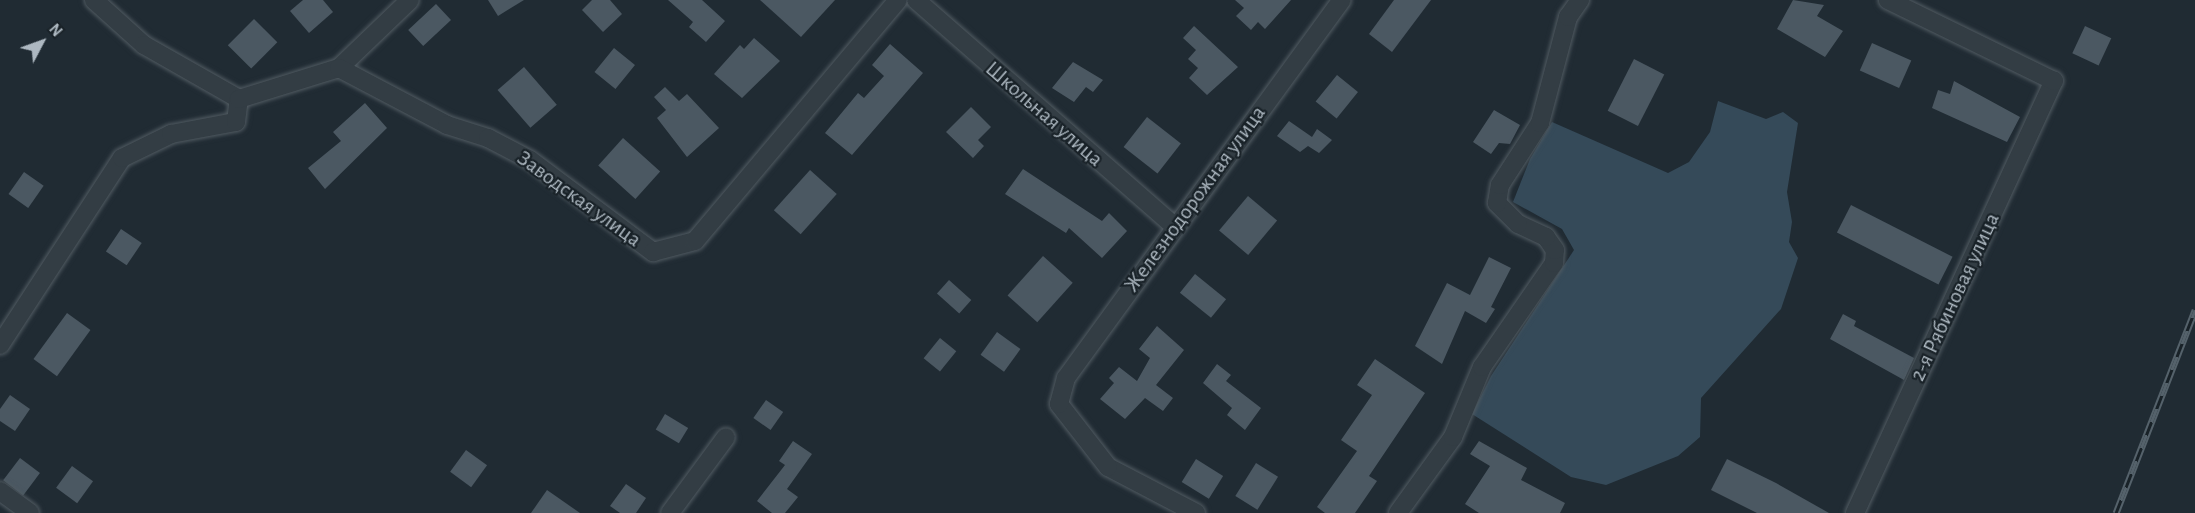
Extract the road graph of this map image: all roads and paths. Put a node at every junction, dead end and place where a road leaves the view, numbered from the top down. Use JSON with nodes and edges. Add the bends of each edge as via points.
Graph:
{"nodes":[{"id":1,"x":94,"y":0,"type":"edge"},
{"id":2,"x":410,"y":0,"type":"edge"},
{"id":3,"x":898,"y":0,"type":"edge"},
{"id":4,"x":916,"y":0,"type":"edge"},
{"id":5,"x":1342,"y":0,"type":"edge"},
{"id":6,"x":1580,"y":0,"type":"edge"},
{"id":7,"x":1888,"y":0,"type":"edge"},
{"id":8,"x":339,"y":68,"type":"junction"},
{"id":9,"x":239,"y":99,"type":"junction"},
{"id":10,"x":1174,"y":226,"type":"junction"},
{"id":11,"x":0,"y":345,"type":"edge"},
{"id":12,"x":726,"y":437,"type":"dead end"},
{"id":13,"x":0,"y":491,"type":"edge"},
{"id":14,"x":30,"y":513,"type":"edge"},
{"id":15,"x":670,"y":513,"type":"edge"},
{"id":16,"x":1196,"y":513,"type":"edge"},
{"id":17,"x":1398,"y":513,"type":"edge"},
{"id":18,"x":1855,"y":513,"type":"edge"}],
"edges":[{"from":1,"to":9,"type":"street","via":[[144,45]]},
{"from":2,"to":8,"type":"street"},
{"from":3,"to":8,"type":"street","name":"Заводская улица","via":[[695,241],[653,252],[530,160],[488,138],[447,124]]},
{"from":4,"to":10,"type":"street","name":"Школьная улица"},
{"from":5,"to":10,"type":"street","name":"Железнодорожная улица"},
{"from":6,"to":17,"type":"street","via":[[1568,17],[1540,123],[1500,185],[1497,203],[1518,224],[1546,237],[1555,250],[1554,263],[1482,368],[1452,436]]},
{"from":7,"to":18,"type":"street","name":"2-я Рябиновая улица","via":[[2054,81]]},
{"from":8,"to":9,"type":"street"},
{"from":9,"to":11,"type":"street","via":[[236,122],[171,134],[122,158]]},
{"from":10,"to":16,"type":"street","name":"Железнодорожная улица","via":[[1066,378],[1059,404],[1107,467]]},
{"from":12,"to":15,"type":"street"},
{"from":13,"to":14,"type":"street"}]}
